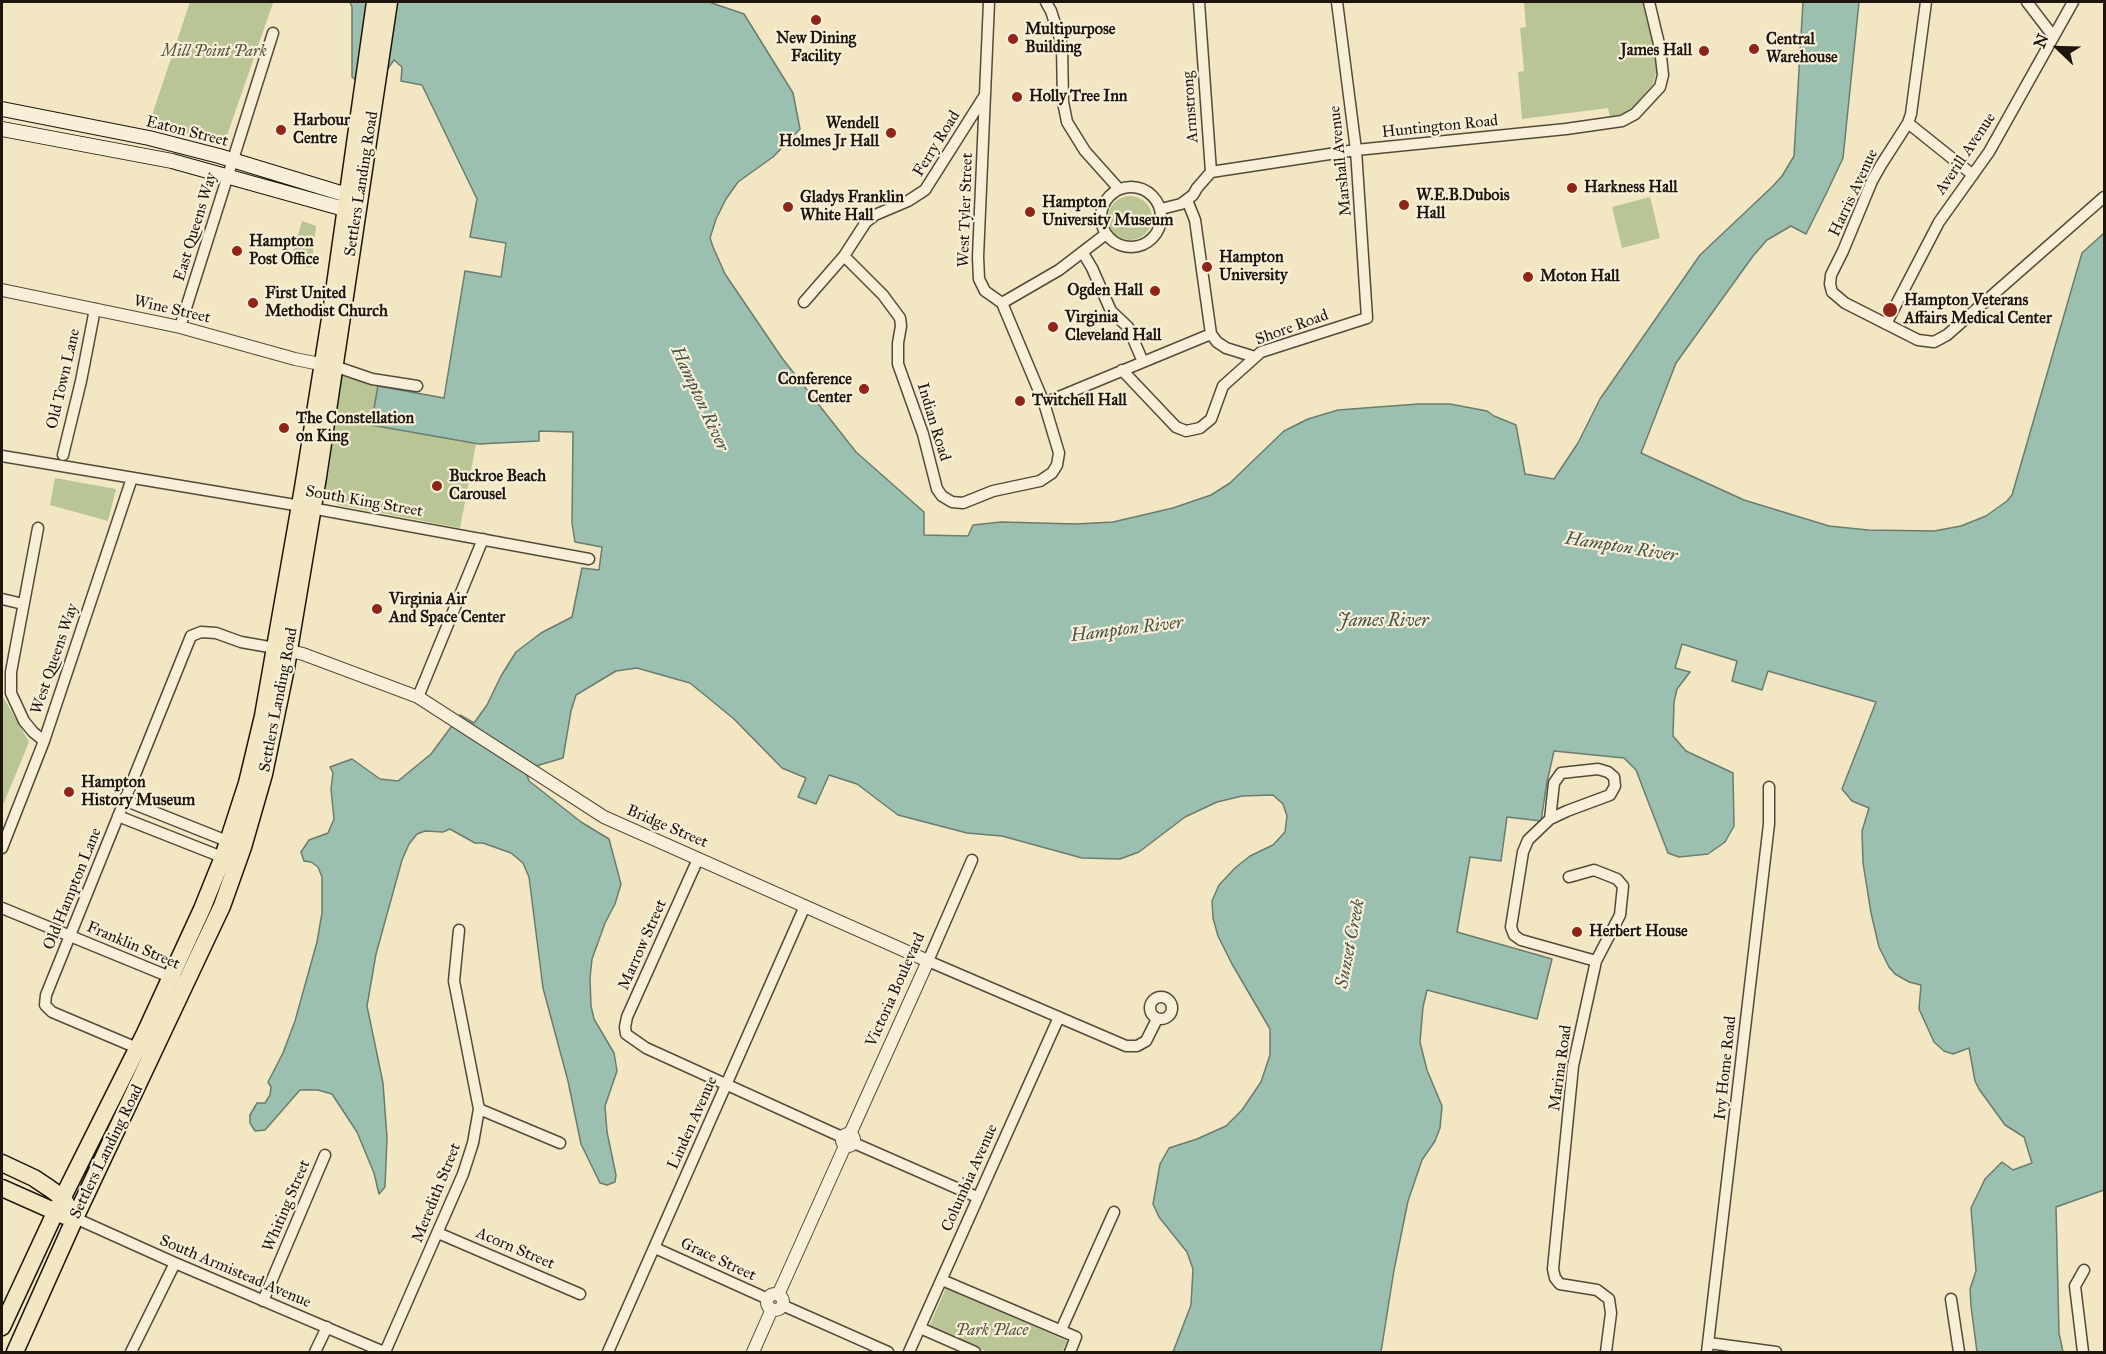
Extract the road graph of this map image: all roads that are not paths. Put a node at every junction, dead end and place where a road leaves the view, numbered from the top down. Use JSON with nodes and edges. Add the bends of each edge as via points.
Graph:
{"nodes":[{"id":1,"x":375,"y":2,"type":"edge"},
{"id":2,"x":389,"y":2,"type":"edge"},
{"id":3,"x":989,"y":2,"type":"edge"},
{"id":4,"x":1046,"y":2,"type":"edge"},
{"id":5,"x":1199,"y":2,"type":"edge"},
{"id":6,"x":1337,"y":2,"type":"edge"},
{"id":7,"x":1649,"y":2,"type":"edge"},
{"id":8,"x":1926,"y":2,"type":"edge"},
{"id":9,"x":2027,"y":2,"type":"edge"},
{"id":10,"x":2073,"y":2,"type":"edge"},
{"id":11,"x":273,"y":33,"type":"dead end"},
{"id":12,"x":2053,"y":36,"type":"junction"},
{"id":13,"x":987,"y":92,"type":"junction"},
{"id":14,"x":2,"y":110,"type":"edge"},
{"id":15,"x":1908,"y":123,"type":"junction"},
{"id":16,"x":2,"y":129,"type":"edge"},
{"id":17,"x":361,"y":148,"type":"junction"},
{"id":18,"x":1356,"y":150,"type":"junction"},
{"id":19,"x":232,"y":161,"type":"junction"},
{"id":20,"x":1211,"y":172,"type":"junction"},
{"id":21,"x":1973,"y":175,"type":"junction"},
{"id":22,"x":228,"y":176,"type":"junction"},
{"id":23,"x":1119,"y":189,"type":"junction"},
{"id":24,"x":2104,"y":197,"type":"edge"},
{"id":25,"x":1187,"y":200,"type":"junction"},
{"id":26,"x":353,"y":205,"type":"junction"},
{"id":27,"x":1161,"y":209,"type":"junction"},
{"id":28,"x":1106,"y":234,"type":"junction"},
{"id":29,"x":1083,"y":253,"type":"junction"},
{"id":30,"x":844,"y":256,"type":"junction"},
{"id":31,"x":2,"y":290,"type":"edge"},
{"id":32,"x":804,"y":302,"type":"dead end"},
{"id":33,"x":1002,"y":303,"type":"junction"},
{"id":34,"x":95,"y":309,"type":"junction"},
{"id":35,"x":1367,"y":318,"type":"joint"},
{"id":36,"x":1886,"y":324,"type":"junction"},
{"id":37,"x":180,"y":327,"type":"junction"},
{"id":38,"x":1212,"y":334,"type":"junction"},
{"id":39,"x":1255,"y":357,"type":"junction"},
{"id":40,"x":1143,"y":362,"type":"junction"},
{"id":41,"x":328,"y":365,"type":"junction"},
{"id":42,"x":1122,"y":370,"type":"junction"},
{"id":43,"x":417,"y":386,"type":"dead end"},
{"id":44,"x":1044,"y":403,"type":"junction"},
{"id":45,"x":63,"y":455,"type":"dead end"},
{"id":46,"x":2,"y":456,"type":"edge"},
{"id":47,"x":1055,"y":469,"type":"joint"},
{"id":48,"x":132,"y":477,"type":"junction"},
{"id":49,"x":307,"y":507,"type":"junction"},
{"id":50,"x":38,"y":528,"type":"dead end"},
{"id":51,"x":483,"y":539,"type":"junction"},
{"id":52,"x":589,"y":559,"type":"dead end"},
{"id":53,"x":2,"y":600,"type":"edge"},
{"id":54,"x":23,"y":604,"type":"junction"},
{"id":55,"x":282,"y":649,"type":"junction"},
{"id":56,"x":418,"y":697,"type":"junction"},
{"id":57,"x":44,"y":741,"type":"junction"},
{"id":58,"x":1769,"y":787,"type":"dead end"},
{"id":59,"x":124,"y":800,"type":"junction"},
{"id":60,"x":118,"y":816,"type":"junction"},
{"id":61,"x":1550,"y":819,"type":"junction"},
{"id":62,"x":2,"y":848,"type":"edge"},
{"id":63,"x":233,"y":852,"type":"junction"},
{"id":64,"x":698,"y":859,"type":"junction"},
{"id":65,"x":972,"y":860,"type":"dead end"},
{"id":66,"x":1569,"y":877,"type":"dead end"},
{"id":67,"x":806,"y":906,"type":"junction"},
{"id":68,"x":2,"y":908,"type":"edge"},
{"id":69,"x":459,"y":930,"type":"dead end"},
{"id":70,"x":71,"y":936,"type":"junction"},
{"id":71,"x":928,"y":960,"type":"junction"},
{"id":72,"x":1596,"y":962,"type":"junction"},
{"id":73,"x":178,"y":981,"type":"junction"},
{"id":74,"x":1059,"y":1017,"type":"junction"},
{"id":75,"x":1157,"y":1019,"type":"dead end"},
{"id":76,"x":138,"y":1048,"type":"junction"},
{"id":77,"x":726,"y":1085,"type":"junction"},
{"id":78,"x":479,"y":1109,"type":"junction"},
{"id":79,"x":848,"y":1140,"type":"junction"},
{"id":80,"x":560,"y":1143,"type":"dead end"},
{"id":81,"x":325,"y":1155,"type":"dead end"},
{"id":82,"x":2,"y":1163,"type":"edge"},
{"id":83,"x":2,"y":1188,"type":"edge"},
{"id":84,"x":977,"y":1197,"type":"junction"},
{"id":85,"x":59,"y":1206,"type":"junction"},
{"id":86,"x":1114,"y":1212,"type":"dead end"},
{"id":87,"x":75,"y":1218,"type":"junction"},
{"id":88,"x":438,"y":1233,"type":"junction"},
{"id":89,"x":655,"y":1248,"type":"junction"},
{"id":90,"x":175,"y":1263,"type":"junction"},
{"id":91,"x":2084,"y":1270,"type":"dead end"},
{"id":92,"x":942,"y":1280,"type":"junction"},
{"id":93,"x":580,"y":1294,"type":"dead end"},
{"id":94,"x":1951,"y":1299,"type":"dead end"},
{"id":95,"x":263,"y":1301,"type":"junction"},
{"id":96,"x":775,"y":1302,"type":"junction"},
{"id":97,"x":2,"y":1327,"type":"edge"},
{"id":98,"x":327,"y":1327,"type":"junction"},
{"id":99,"x":920,"y":1328,"type":"junction"},
{"id":100,"x":1060,"y":1330,"type":"junction"},
{"id":101,"x":1708,"y":1348,"type":"edge"},
{"id":102,"x":15,"y":1353,"type":"edge"},
{"id":103,"x":131,"y":1353,"type":"edge"},
{"id":104,"x":315,"y":1353,"type":"edge"},
{"id":105,"x":385,"y":1353,"type":"edge"},
{"id":106,"x":608,"y":1353,"type":"edge"},
{"id":107,"x":753,"y":1353,"type":"edge"},
{"id":108,"x":888,"y":1353,"type":"edge"},
{"id":109,"x":909,"y":1353,"type":"edge"},
{"id":110,"x":975,"y":1353,"type":"edge"},
{"id":111,"x":1070,"y":1353,"type":"edge"},
{"id":112,"x":1606,"y":1353,"type":"edge"},
{"id":113,"x":1776,"y":1353,"type":"edge"},
{"id":114,"x":1959,"y":1353,"type":"edge"},
{"id":115,"x":2083,"y":1353,"type":"edge"}],
"edges":[{"from":1,"to":17,"type":"main road","name":"Settlers Landing Road"},
{"from":2,"to":17,"type":"main road","name":"Settlers Landing Road"},
{"from":3,"to":13,"type":"street","name":"West Tyler Street"},
{"from":4,"to":23,"type":"street","via":[[1062,45],[1067,122],[1085,151]]},
{"from":5,"to":20,"type":"street","name":"Armstrong"},
{"from":6,"to":18,"type":"street","name":"Marshall Avenue"},
{"from":7,"to":18,"type":"street","name":"Huntington Road","via":[[1663,75],[1660,87],[1635,114],[1622,121]]},
{"from":8,"to":15,"type":"street","name":"Harris Avenue"},
{"from":9,"to":12,"type":"street"},
{"from":10,"to":12,"type":"street","name":"Averill Avenue"},
{"from":11,"to":19,"type":"street","name":"East Queens Way"},
{"from":12,"to":21,"type":"street","name":"Averill Avenue"},
{"from":13,"to":30,"type":"street","name":"Ferry Road","via":[[925,190],[870,218]]},
{"from":13,"to":33,"type":"street","name":"West Tyler Street","via":[[979,279],[985,291]]},
{"from":14,"to":19,"type":"main road","name":"Eaton Street","via":[[149,138]]},
{"from":15,"to":21,"type":"street"},
{"from":15,"to":36,"type":"street","name":"Harris Avenue","via":[[1872,181],[1830,279],[1832,292],[1845,303]]},
{"from":16,"to":22,"type":"main road","name":"Eaton Street","via":[[128,152]]},
{"from":17,"to":26,"type":"main road","name":"Settlers Landing Road"},
{"from":18,"to":20,"type":"street","name":"Huntington Road"},
{"from":18,"to":35,"type":"street","name":"Marshall Avenue"},
{"from":19,"to":22,"type":"street","name":"East Queens Way"},
{"from":19,"to":26,"type":"main road","name":"Eaton Street"},
{"from":20,"to":25,"type":"street"},
{"from":21,"to":36,"type":"street","name":"Averill Avenue","via":[[1939,222]]},
{"from":22,"to":26,"type":"main road","name":"Eaton Street"},
{"from":22,"to":37,"type":"street","name":"East Queens Way"},
{"from":23,"to":27,"type":"street","via":[[1145,189]]},
{"from":23,"to":28,"type":"street","via":[[1104,203],[1101,213]]},
{"from":24,"to":36,"type":"street","via":[[1940,339],[1924,342]]},
{"from":25,"to":27,"type":"street"},
{"from":25,"to":38,"type":"street","via":[[1195,220]]},
{"from":26,"to":41,"type":"main road","name":"Settlers Landing Road"},
{"from":27,"to":28,"type":"street","via":[[1159,230],[1143,245],[1123,246]]},
{"from":28,"to":29,"type":"street"},
{"from":29,"to":33,"type":"street"},
{"from":29,"to":40,"type":"street","via":[[1111,311],[1128,327]]},
{"from":30,"to":32,"type":"street","name":"Ferry Road"},
{"from":30,"to":47,"type":"street","name":"Indian Road","via":[[900,318],[898,364],[942,496],[955,503],[968,502],[993,491],[1040,481]]},
{"from":31,"to":34,"type":"street","name":"Wine Street"},
{"from":33,"to":44,"type":"street","name":"West Tyler Street"},
{"from":34,"to":37,"type":"street","name":"Wine Street"},
{"from":34,"to":45,"type":"street","name":"Old Town Lane"},
{"from":35,"to":39,"type":"street","name":"Shore Road"},
{"from":37,"to":41,"type":"street","name":"Wine Street"},
{"from":38,"to":39,"type":"street","via":[[1226,348]]},
{"from":38,"to":40,"type":"street"},
{"from":39,"to":42,"type":"street","name":"Shore Road","via":[[1223,386],[1211,419],[1200,428],[1186,431],[1176,428]]},
{"from":40,"to":42,"type":"street"},
{"from":41,"to":43,"type":"street","via":[[372,379]]},
{"from":41,"to":49,"type":"main road","name":"Settlers Landing Road"},
{"from":42,"to":44,"type":"street"},
{"from":44,"to":47,"type":"street","name":"West Tyler Street","via":[[1058,445]]},
{"from":46,"to":48,"type":"street","name":"South King Street"},
{"from":48,"to":49,"type":"street","name":"South King Street"},
{"from":48,"to":57,"type":"street","name":"West Queens Way"},
{"from":49,"to":51,"type":"street","name":"South King Street"},
{"from":49,"to":55,"type":"main road","name":"Settlers Landing Road"},
{"from":50,"to":54,"type":"street"},
{"from":51,"to":52,"type":"street","name":"South King Street"},
{"from":51,"to":56,"type":"street"},
{"from":53,"to":54,"type":"street"},
{"from":54,"to":57,"type":"street","via":[[11,693],[24,721]]},
{"from":55,"to":56,"type":"street","name":"Bridge Street"},
{"from":55,"to":59,"type":"street","name":"Old Hampton Lane","via":[[216,633],[191,636]]},
{"from":55,"to":63,"type":"main road","name":"Settlers Landing Road","via":[[269,755]]},
{"from":56,"to":64,"type":"street","name":"Bridge Street","via":[[604,817]]},
{"from":57,"to":62,"type":"street","name":"West Queens Way"},
{"from":58,"to":101,"type":"street","name":"Ivy Home Road","via":[[1769,824]]},
{"from":59,"to":60,"type":"street","name":"Old Hampton Lane"},
{"from":59,"to":63,"type":"street"},
{"from":60,"to":63,"type":"street"},
{"from":60,"to":70,"type":"street","name":"Old Hampton Lane"},
{"from":61,"to":61,"type":"street","via":[[1610,795],[1614,777],[1598,769],[1561,773],[1554,783]]},
{"from":61,"to":72,"type":"street","via":[[1524,846],[1512,932],[1521,940]]},
{"from":63,"to":73,"type":"main road","name":"Settlers Landing Road","via":[[202,909]]},
{"from":64,"to":67,"type":"street","name":"Bridge Street"},
{"from":64,"to":77,"type":"street","name":"Marrow Street","via":[[627,1017],[625,1031],[635,1042]]},
{"from":65,"to":71,"type":"street","name":"Victoria Boulevard"},
{"from":66,"to":72,"type":"street","via":[[1594,870],[1617,879],[1623,886],[1620,915]]},
{"from":67,"to":71,"type":"street","name":"Bridge Street"},
{"from":67,"to":77,"type":"street","name":"Linden Avenue"},
{"from":68,"to":70,"type":"street","name":"Franklin Street"},
{"from":69,"to":78,"type":"street","name":"Meredith Street","via":[[454,981]]},
{"from":70,"to":73,"type":"street","name":"Franklin Street"},
{"from":70,"to":76,"type":"street","name":"Old Hampton Lane","via":[[45,1005],[52,1012]]},
{"from":71,"to":74,"type":"street","name":"Bridge Street"},
{"from":71,"to":79,"type":"street","name":"Victoria Boulevard"},
{"from":72,"to":112,"type":"street","name":"Marina Road","via":[[1573,1066],[1553,1269],[1560,1284],[1597,1290],[1609,1299]]},
{"from":73,"to":76,"type":"main road","name":"Settlers Landing Road"},
{"from":73,"to":87,"type":"main road","name":"Settlers Landing Road"},
{"from":74,"to":75,"type":"street","name":"Bridge Street","via":[[1126,1046],[1146,1041]]},
{"from":74,"to":84,"type":"street","name":"Columbia Avenue"},
{"from":76,"to":85,"type":"main road","name":"Settlers Landing Road"},
{"from":77,"to":79,"type":"street"},
{"from":77,"to":89,"type":"street","name":"Linden Avenue"},
{"from":78,"to":80,"type":"street"},
{"from":78,"to":88,"type":"street","name":"Meredith Street","via":[[463,1174]]},
{"from":79,"to":84,"type":"street"},
{"from":79,"to":96,"type":"street","name":"Victoria Boulevard"},
{"from":81,"to":95,"type":"street","name":"Whiting Street"},
{"from":82,"to":85,"type":"main road","via":[[34,1178]]},
{"from":83,"to":85,"type":"main road"},
{"from":84,"to":92,"type":"street","name":"Columbia Avenue"},
{"from":85,"to":87,"type":"main road"},
{"from":85,"to":97,"type":"main road","name":"Settlers Landing Road"},
{"from":86,"to":100,"type":"street"},
{"from":87,"to":90,"type":"street","name":"South Armistead Avenue"},
{"from":87,"to":102,"type":"main road","name":"Settlers Landing Road"},
{"from":88,"to":93,"type":"street","name":"Acorn Street"},
{"from":88,"to":105,"type":"street","name":"Meredith Street"},
{"from":89,"to":96,"type":"street","name":"Grace Street"},
{"from":89,"to":106,"type":"street","name":"Linden Avenue"},
{"from":90,"to":95,"type":"street","name":"South Armistead Avenue"},
{"from":90,"to":103,"type":"street"},
{"from":91,"to":115,"type":"street","via":[[2075,1286]]},
{"from":92,"to":99,"type":"street","name":"Columbia Avenue"},
{"from":92,"to":100,"type":"street"},
{"from":94,"to":114,"type":"street"},
{"from":95,"to":98,"type":"street","name":"South Armistead Avenue"},
{"from":96,"to":107,"type":"street","name":"Victoria Boulevard"},
{"from":96,"to":108,"type":"street","name":"Grace Street"},
{"from":98,"to":104,"type":"street"},
{"from":98,"to":105,"type":"street","name":"South Armistead Avenue"},
{"from":99,"to":109,"type":"street","name":"Columbia Avenue"},
{"from":99,"to":110,"type":"street"},
{"from":100,"to":111,"type":"street","via":[[1076,1337]]},
{"from":101,"to":113,"type":"street"}]}
